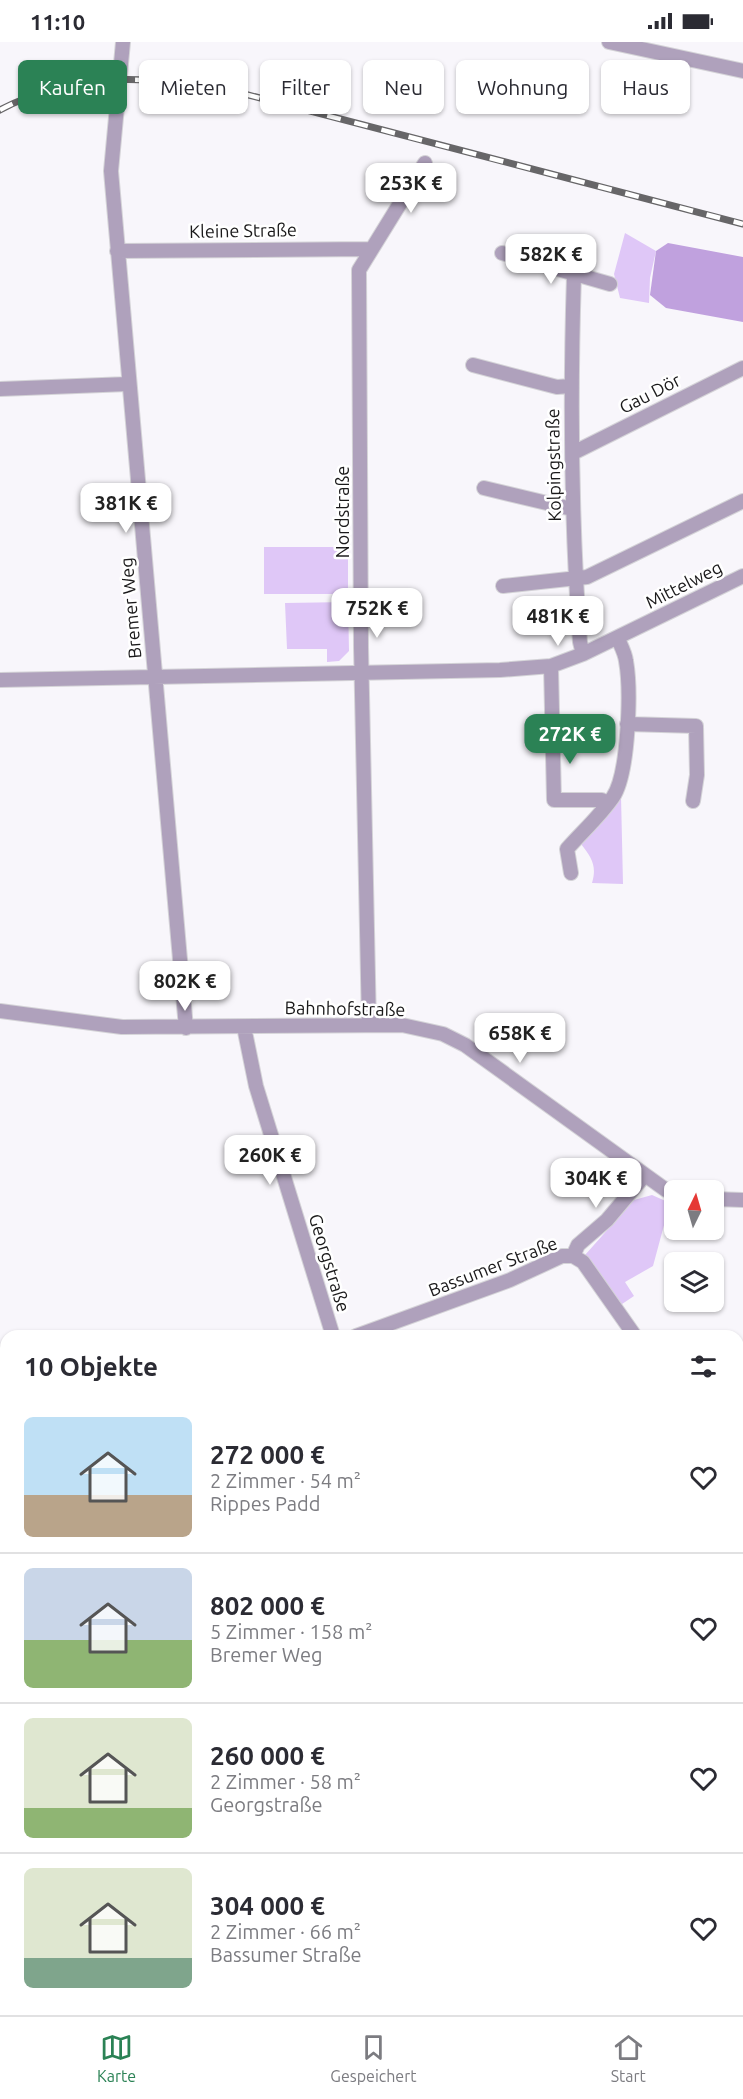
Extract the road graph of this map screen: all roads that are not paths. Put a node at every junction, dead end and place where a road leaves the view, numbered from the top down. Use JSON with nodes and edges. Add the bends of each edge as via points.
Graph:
{"nodes":[{"id":1,"x":123,"y":42,"type":"edge"},
{"id":2,"x":609,"y":42,"type":"edge"},
{"id":3,"x":743,"y":71,"type":"edge"},
{"id":4,"x":425,"y":163,"type":"dead end"},
{"id":5,"x":370,"y":249,"type":"junction"},
{"id":6,"x":117,"y":251,"type":"junction"},
{"id":7,"x":502,"y":253,"type":"dead end"},
{"id":8,"x":574,"y":275,"type":"junction"},
{"id":9,"x":610,"y":284,"type":"dead end"},
{"id":10,"x":473,"y":365,"type":"dead end"},
{"id":11,"x":743,"y":368,"type":"edge"},
{"id":12,"x":128,"y":384,"type":"junction"},
{"id":13,"x":570,"y":386,"type":"junction"},
{"id":14,"x":0,"y":389,"type":"edge"},
{"id":15,"x":573,"y":453,"type":"junction"},
{"id":16,"x":483,"y":488,"type":"dead end"},
{"id":17,"x":743,"y":501,"type":"edge"},
{"id":18,"x":572,"y":509,"type":"junction"},
{"id":19,"x":743,"y":576,"type":"edge"},
{"id":20,"x":575,"y":578,"type":"junction"},
{"id":21,"x":503,"y":586,"type":"dead end"},
{"id":22,"x":618,"y":639,"type":"junction"},
{"id":23,"x":584,"y":654,"type":"junction"},
{"id":24,"x":551,"y":666,"type":"junction"},
{"id":25,"x":363,"y":673,"type":"junction"},
{"id":26,"x":155,"y":677,"type":"junction"},
{"id":27,"x":0,"y":680,"type":"edge"},
{"id":28,"x":627,"y":724,"type":"junction"},
{"id":29,"x":693,"y":801,"type":"dead end"},
{"id":30,"x":607,"y":804,"type":"junction"},
{"id":31,"x":571,"y":873,"type":"dead end"},
{"id":32,"x":0,"y":1011,"type":"edge"},
{"id":33,"x":369,"y":1024,"type":"junction"},
{"id":34,"x":244,"y":1027,"type":"junction"},
{"id":35,"x":186,"y":1028,"type":"junction"},
{"id":36,"x":645,"y":1174,"type":"junction"},
{"id":37,"x":664,"y":1188,"type":"edge"},
{"id":38,"x":724,"y":1200,"type":"edge"},
{"id":39,"x":743,"y":1200,"type":"edge"},
{"id":40,"x":573,"y":1256,"type":"junction"},
{"id":41,"x":331,"y":1330,"type":"edge"},
{"id":42,"x":372,"y":1330,"type":"edge"},
{"id":43,"x":631,"y":1330,"type":"edge"}],
"edges":[{"from":1,"to":6,"type":"street","name":"Bremer Weg","via":[[111,171]]},
{"from":2,"to":3,"type":"street"},
{"from":4,"to":5,"type":"street","name":"Nordstraße"},
{"from":5,"to":6,"type":"street","name":"Kleine Straße"},
{"from":5,"to":25,"type":"street","name":"Nordstraße","via":[[359,270]]},
{"from":6,"to":12,"type":"street","name":"Bremer Weg"},
{"from":7,"to":8,"type":"street"},
{"from":8,"to":9,"type":"street"},
{"from":8,"to":13,"type":"street","name":"Kolpingstraße"},
{"from":10,"to":13,"type":"street","via":[[557,387]]},
{"from":11,"to":15,"type":"street","name":"Gau Dör"},
{"from":12,"to":14,"type":"street"},
{"from":12,"to":26,"type":"street","name":"Bremer Weg"},
{"from":13,"to":15,"type":"street","name":"Kolpingstraße"},
{"from":15,"to":18,"type":"street","name":"Kolpingstraße"},
{"from":16,"to":18,"type":"street"},
{"from":17,"to":20,"type":"street","via":[[587,577]]},
{"from":18,"to":20,"type":"street","name":"Kolpingstraße"},
{"from":19,"to":22,"type":"street","name":"Mittelweg"},
{"from":20,"to":21,"type":"street"},
{"from":20,"to":23,"type":"street","name":"Kolpingstraße"},
{"from":22,"to":23,"type":"street","name":"Mittelweg"},
{"from":22,"to":28,"type":"street","via":[[626,661]]},
{"from":23,"to":24,"type":"street","name":"Mittelweg"},
{"from":24,"to":25,"type":"street","name":"Mittelweg"},
{"from":24,"to":30,"type":"street","via":[[554,800],[602,800]]},
{"from":25,"to":26,"type":"street","name":"Mittelweg"},
{"from":25,"to":33,"type":"street","name":"Nordstraße"},
{"from":26,"to":27,"type":"street","name":"Mittelweg"},
{"from":26,"to":35,"type":"street","name":"Bremer Weg"},
{"from":28,"to":29,"type":"street","via":[[696,726]]},
{"from":28,"to":30,"type":"street","via":[[621,779]]},
{"from":30,"to":31,"type":"street","via":[[567,849]]},
{"from":32,"to":35,"type":"street","name":"Bahnhofstraße","via":[[82,1024]]},
{"from":33,"to":34,"type":"street","name":"Bahnhofstraße"},
{"from":33,"to":36,"type":"street","name":"Bahnhofstraße","via":[[402,1025],[443,1034],[465,1045]]},
{"from":34,"to":35,"type":"street","name":"Bahnhofstraße"},
{"from":34,"to":41,"type":"street","name":"Georgstraße","via":[[256,1086]]},
{"from":36,"to":37,"type":"street","name":"Bahnhofstraße"},
{"from":36,"to":40,"type":"street","name":"Bassumer Straße","via":[[607,1221],[578,1245]]},
{"from":38,"to":39,"type":"street"},
{"from":40,"to":42,"type":"street","name":"Bassumer Straße","via":[[562,1256],[510,1280]]},
{"from":40,"to":43,"type":"street","via":[[586,1266]]}]}
